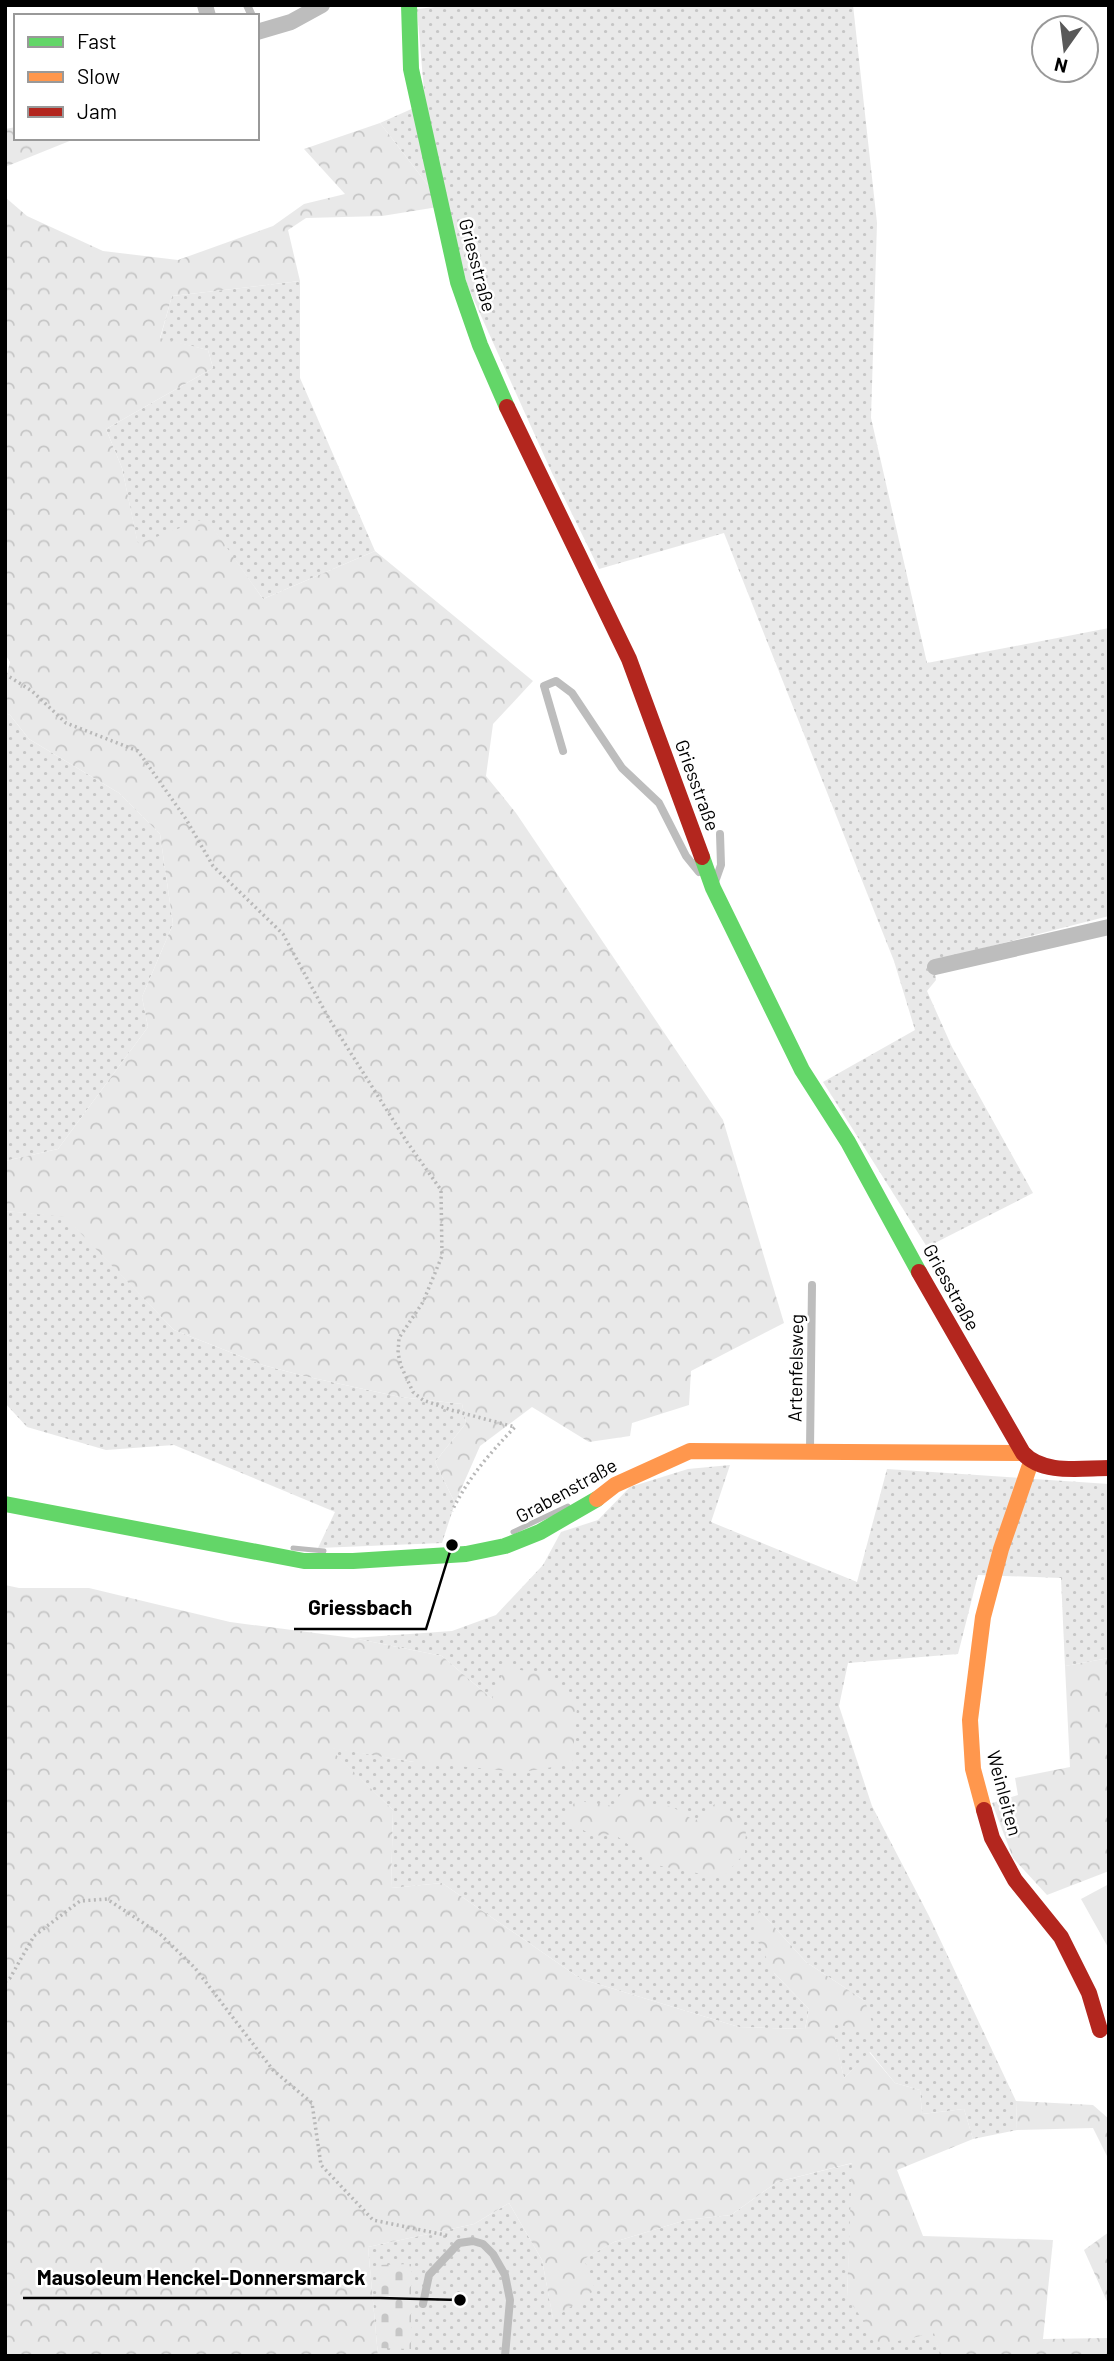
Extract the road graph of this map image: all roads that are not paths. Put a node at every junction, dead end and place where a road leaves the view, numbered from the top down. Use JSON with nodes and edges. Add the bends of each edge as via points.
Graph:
{"nodes":[{"id":1,"x":322,"y":5,"type":"edge"},
{"id":2,"x":409,"y":5,"type":"edge"},
{"id":3,"x":259,"y":30,"type":"edge"},
{"id":4,"x":563,"y":751,"type":"dead end"},
{"id":5,"x":720,"y":834,"type":"dead end"},
{"id":6,"x":712,"y":888,"type":"junction"},
{"id":7,"x":1109,"y":927,"type":"edge"},
{"id":8,"x":935,"y":967,"type":"dead end"},
{"id":9,"x":812,"y":1285,"type":"dead end"},
{"id":10,"x":810,"y":1452,"type":"junction"},
{"id":11,"x":1027,"y":1458,"type":"junction"},
{"id":12,"x":1109,"y":1468,"type":"edge"},
{"id":13,"x":5,"y":1504,"type":"edge"},
{"id":14,"x":1100,"y":2030,"type":"dead end"},
{"id":15,"x":423,"y":2304,"type":"dead end"},
{"id":16,"x":505,"y":2356,"type":"edge"}],
"edges":[{"from":1,"to":3,"type":"street","via":[[291,22]]},
{"from":2,"to":6,"type":"street","name":"Griesstraße","via":[[411,69],[458,282],[515,426],[629,659]]},
{"from":4,"to":6,"type":"lane","via":[[544,686],[556,681],[572,693],[622,768],[659,803],[686,856]]},
{"from":5,"to":6,"type":"lane","via":[[721,865]]},
{"from":6,"to":11,"type":"street","name":"Griesstraße","via":[[802,1070],[848,1142]]},
{"from":7,"to":8,"type":"street"},
{"from":9,"to":10,"type":"lane","name":"Artenfelsweg"},
{"from":10,"to":11,"type":"street","name":"Grabenstraße"},
{"from":10,"to":13,"type":"street","name":"Grabenstraße","via":[[690,1451],[615,1485],[540,1532],[505,1546],[453,1555],[304,1561]]},
{"from":11,"to":12,"type":"street","via":[[1043,1467]]},
{"from":11,"to":14,"type":"street","name":"Weinleiten","via":[[983,1618],[970,1720],[972,1769],[992,1838],[1015,1880],[1061,1937],[1090,1993]]},
{"from":15,"to":16,"type":"lane","via":[[429,2275],[459,2243],[483,2244],[505,2274],[510,2300]]}]}
